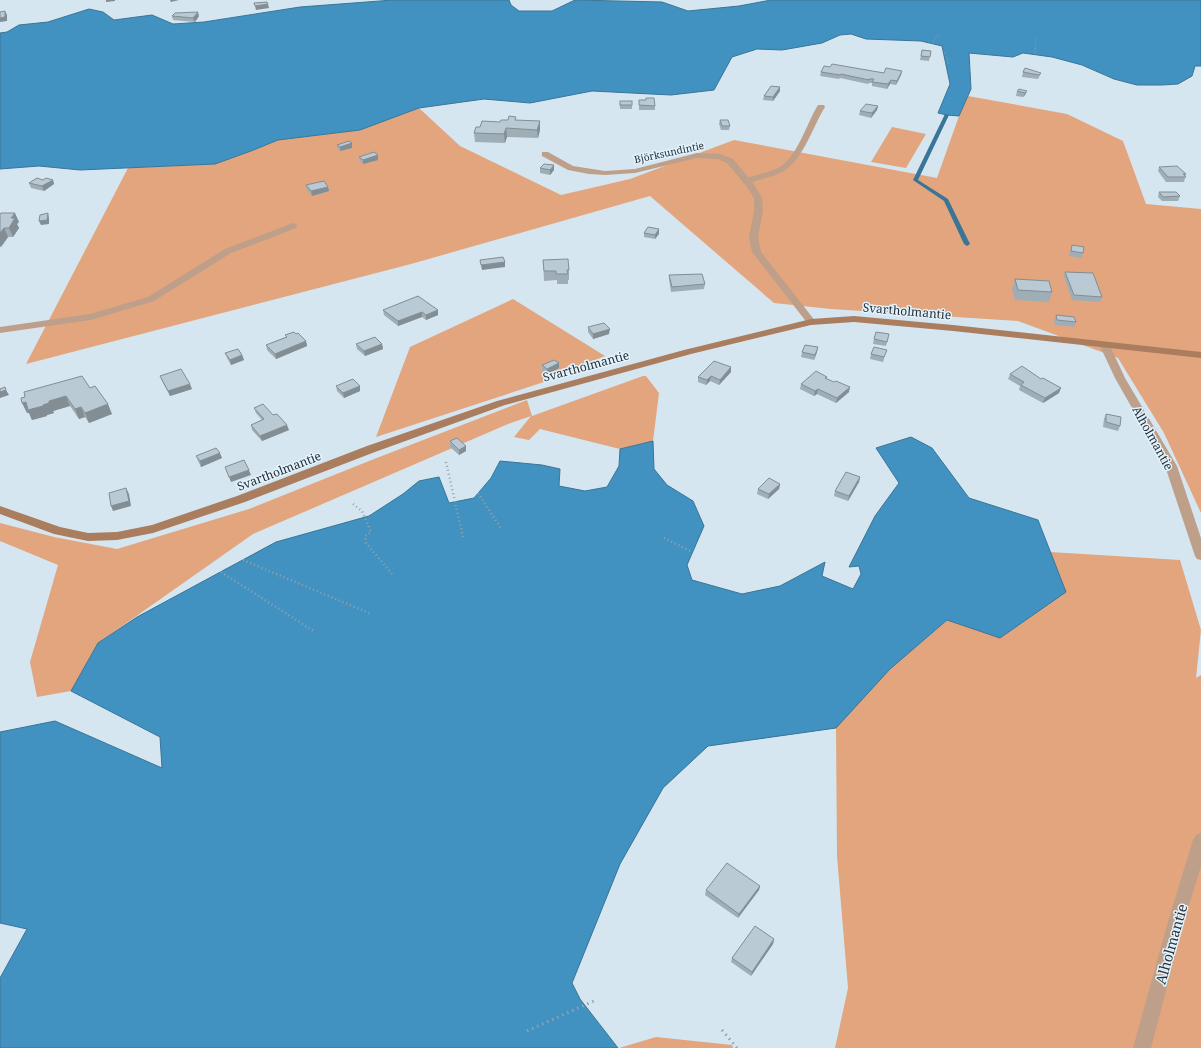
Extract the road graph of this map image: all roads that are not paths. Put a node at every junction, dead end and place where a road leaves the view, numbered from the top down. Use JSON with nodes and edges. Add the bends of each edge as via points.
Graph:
{"nodes":[{"id":1,"x":821,"y":107,"type":"dead end"},
{"id":2,"x":545,"y":154,"type":"dead end"},
{"id":3,"x":746,"y":181,"type":"junction"},
{"id":4,"x":293,"y":226,"type":"dead end"},
{"id":5,"x":810,"y":322,"type":"junction"},
{"id":6,"x":0,"y":330,"type":"edge"},
{"id":7,"x":1105,"y":346,"type":"junction"},
{"id":8,"x":1201,"y":355,"type":"edge"},
{"id":9,"x":0,"y":510,"type":"edge"},
{"id":10,"x":1201,"y":556,"type":"edge"},
{"id":11,"x":1201,"y":840,"type":"edge"},
{"id":12,"x":1142,"y":1048,"type":"edge"}],
"edges":[{"from":1,"to":3,"type":"street","via":[[804,143],[789,162],[780,170]]},
{"from":2,"to":3,"type":"street","name":"Björksundintie","via":[[575,170],[615,173],[715,155],[730,161]]},
{"from":3,"to":5,"type":"street","name":"Björksundintie","via":[[758,196],[759,206],[752,242]]},
{"from":4,"to":6,"type":"street","via":[[228,252],[151,299],[91,317]]},
{"from":5,"to":7,"type":"street","name":"Svartholmantie","via":[[869,321]]},
{"from":5,"to":9,"type":"street","name":"Svartholmantie","via":[[501,403],[153,530],[117,536],[88,537],[58,531]]},
{"from":7,"to":8,"type":"street","name":"Svartholmantie"},
{"from":7,"to":10,"type":"street","name":"Alholmantie","via":[[1120,378],[1171,466]]},
{"from":11,"to":12,"type":"street","name":"Alholmantie"}]}
